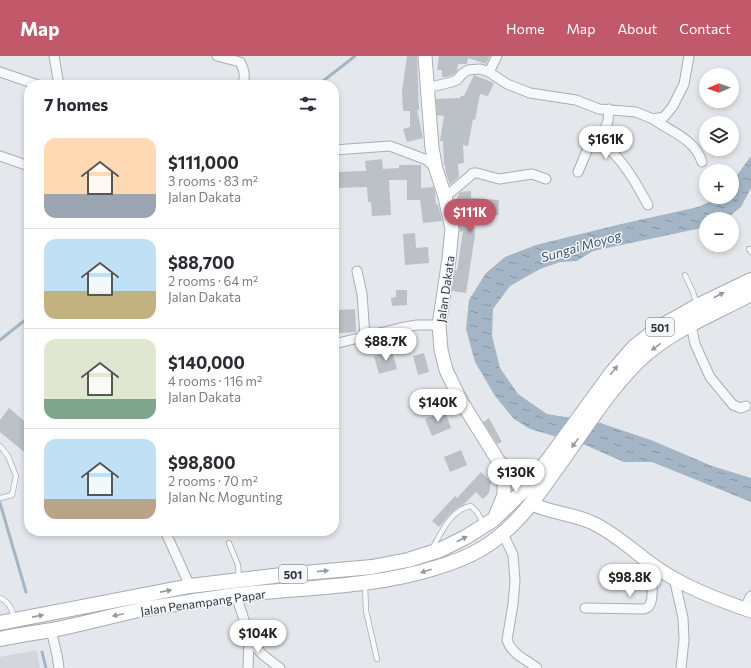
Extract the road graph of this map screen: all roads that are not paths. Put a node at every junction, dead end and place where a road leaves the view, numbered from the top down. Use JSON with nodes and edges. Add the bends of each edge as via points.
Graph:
{"nodes":[{"id":1,"x":54,"y":56,"type":"edge"},
{"id":2,"x":217,"y":56,"type":"edge"},
{"id":3,"x":425,"y":56,"type":"edge"},
{"id":4,"x":497,"y":56,"type":"edge"},
{"id":5,"x":689,"y":56,"type":"edge"},
{"id":6,"x":0,"y":72,"type":"edge"},
{"id":7,"x":489,"y":72,"type":"junction"},
{"id":8,"x":24,"y":80,"type":"edge"},
{"id":9,"x":58,"y":80,"type":"edge"},
{"id":10,"x":244,"y":80,"type":"edge"},
{"id":11,"x":426,"y":88,"type":"junction"},
{"id":12,"x":609,"y":109,"type":"junction"},
{"id":13,"x":653,"y":119,"type":"junction"},
{"id":14,"x":600,"y":141,"type":"junction"},
{"id":15,"x":339,"y":150,"type":"edge"},
{"id":16,"x":0,"y":156,"type":"edge"},
{"id":17,"x":702,"y":162,"type":"dead end"},
{"id":18,"x":24,"y":164,"type":"edge"},
{"id":19,"x":436,"y":169,"type":"junction"},
{"id":20,"x":578,"y":172,"type":"dead end"},
{"id":21,"x":546,"y":179,"type":"dead end"},
{"id":22,"x":445,"y":198,"type":"junction"},
{"id":23,"x":648,"y":205,"type":"dead end"},
{"id":24,"x":357,"y":272,"type":"dead end"},
{"id":25,"x":685,"y":275,"type":"dead end"},
{"id":26,"x":751,"y":280,"type":"edge"},
{"id":27,"x":751,"y":294,"type":"edge"},
{"id":28,"x":698,"y":306,"type":"junction"},
{"id":29,"x":691,"y":324,"type":"junction"},
{"id":30,"x":438,"y":325,"type":"junction"},
{"id":31,"x":366,"y":336,"type":"junction"},
{"id":32,"x":339,"y":343,"type":"edge"},
{"id":33,"x":594,"y":406,"type":"junction"},
{"id":34,"x":746,"y":406,"type":"dead end"},
{"id":35,"x":0,"y":446,"type":"edge"},
{"id":36,"x":499,"y":462,"type":"junction"},
{"id":37,"x":534,"y":476,"type":"junction"},
{"id":38,"x":0,"y":498,"type":"edge"},
{"id":39,"x":532,"y":504,"type":"junction"},
{"id":40,"x":489,"y":523,"type":"junction"},
{"id":41,"x":504,"y":534,"type":"junction"},
{"id":42,"x":170,"y":536,"type":"edge"},
{"id":43,"x":230,"y":542,"type":"dead end"},
{"id":44,"x":430,"y":553,"type":"junction"},
{"id":45,"x":650,"y":564,"type":"junction"},
{"id":46,"x":674,"y":578,"type":"junction"},
{"id":47,"x":238,"y":579,"type":"junction"},
{"id":48,"x":365,"y":583,"type":"junction"},
{"id":49,"x":190,"y":586,"type":"junction"},
{"id":50,"x":236,"y":595,"type":"junction"},
{"id":51,"x":751,"y":596,"type":"edge"},
{"id":52,"x":0,"y":598,"type":"edge"},
{"id":53,"x":585,"y":608,"type":"dead end"},
{"id":54,"x":748,"y":610,"type":"edge"},
{"id":55,"x":5,"y":622,"type":"edge"},
{"id":56,"x":51,"y":630,"type":"junction"},
{"id":57,"x":0,"y":639,"type":"edge"},
{"id":58,"x":249,"y":640,"type":"junction"},
{"id":59,"x":377,"y":659,"type":"dead end"},
{"id":60,"x":59,"y":668,"type":"edge"},
{"id":61,"x":248,"y":668,"type":"edge"},
{"id":62,"x":280,"y":668,"type":"edge"},
{"id":63,"x":537,"y":668,"type":"edge"},
{"id":64,"x":682,"y":668,"type":"edge"}],
"edges":[{"from":1,"to":9,"type":"street"},
{"from":2,"to":10,"type":"street","via":[[240,62],[244,69]]},
{"from":3,"to":11,"type":"street","name":"Jalan Dakata"},
{"from":4,"to":7,"type":"street"},
{"from":5,"to":13,"type":"street","via":[[684,84],[673,106],[664,117]]},
{"from":6,"to":8,"type":"street"},
{"from":7,"to":11,"type":"street","via":[[468,70],[457,80]]},
{"from":7,"to":12,"type":"street","via":[[507,84],[530,94],[576,100],[599,109]]},
{"from":11,"to":19,"type":"street","name":"Jalan Dakata"},
{"from":12,"to":13,"type":"street","via":[[636,112]]},
{"from":12,"to":14,"type":"street","via":[[608,121]]},
{"from":13,"to":17,"type":"street","via":[[685,138],[698,151]]},
{"from":14,"to":20,"type":"street","via":[[589,146]]},
{"from":14,"to":23,"type":"street","via":[[628,170]]},
{"from":15,"to":19,"type":"street","via":[[390,146],[427,160]]},
{"from":16,"to":18,"type":"street"},
{"from":19,"to":22,"type":"street","name":"Jalan Dakata"},
{"from":21,"to":22,"type":"street","via":[[532,174],[499,179],[473,173]]},
{"from":22,"to":30,"type":"street","name":"Jalan Dakata","via":[[452,238]]},
{"from":24,"to":31,"type":"street"},
{"from":25,"to":28,"type":"lane"},
{"from":28,"to":26,"type":"main road","name":"Jalan Penampang Papar","number":"501","one_way":true},
{"from":27,"to":29,"type":"main road","name":"Jalan Penampang Papar","number":"501"},
{"from":33,"to":28,"type":"main road","name":"Jalan Penampang Papar","number":"501","one_way":true,"via":[[613,370],[634,347],[658,328]]},
{"from":29,"to":33,"type":"main road","name":"Jalan Penampang Papar","number":"501","one_way":true,"via":[[645,355]]},
{"from":29,"to":34,"type":"street","via":[[695,344],[710,377],[733,405],[741,408]]},
{"from":30,"to":31,"type":"street","via":[[417,325]]},
{"from":30,"to":36,"type":"street","name":"Jalan Dakata","via":[[446,370],[461,401]]},
{"from":31,"to":32,"type":"street"},
{"from":33,"to":37,"type":"main road","name":"Jalan Penampang Papar","number":"501"},
{"from":33,"to":39,"type":"main road","name":"Jalan Penampang Papar","number":"501","one_way":true,"via":[[554,474]]},
{"from":35,"to":38,"type":"lane","via":[[8,456],[16,476],[12,496]]},
{"from":36,"to":37,"type":"street","name":"Jalan Dakata","via":[[512,471]]},
{"from":36,"to":40,"type":"street","name":"Jalan Dakata","via":[[504,480],[504,495]]},
{"from":37,"to":40,"type":"main road","name":"Jalan Penampang Papar","number":"501"},
{"from":39,"to":41,"type":"main road","name":"Jalan Penampang Papar","number":"501"},
{"from":39,"to":45,"type":"street","via":[[593,523],[625,543]]},
{"from":44,"to":40,"type":"main road","name":"Jalan Penampang Papar","number":"501","one_way":true,"via":[[453,544]]},
{"from":40,"to":44,"type":"lane","via":[[471,506],[464,508],[444,527]]},
{"from":41,"to":48,"type":"main road","name":"Jalan Penampang Papar","number":"501","one_way":true,"via":[[482,549],[455,562],[417,574]]},
{"from":41,"to":63,"type":"street","via":[[513,555],[515,581],[507,640],[518,656]]},
{"from":42,"to":49,"type":"street"},
{"from":43,"to":47,"type":"lane","via":[[238,565]]},
{"from":47,"to":44,"type":"main road","name":"Jalan Penampang Papar","number":"501","one_way":true,"via":[[372,567]]},
{"from":45,"to":46,"type":"street"},
{"from":45,"to":53,"type":"street","via":[[652,594],[648,608]]},
{"from":46,"to":54,"type":"street","via":[[716,599]]},
{"from":46,"to":64,"type":"street","via":[[683,618]]},
{"from":47,"to":49,"type":"main road","name":"Jalan Penampang Papar","number":"501"},
{"from":48,"to":50,"type":"main road","name":"Jalan Penampang Papar","number":"501"},
{"from":48,"to":59,"type":"lane","via":[[366,611]]},
{"from":55,"to":49,"type":"main road","name":"Jalan Penampang Papar","number":"501","one_way":true},
{"from":50,"to":56,"type":"main road","name":"Jalan Penampang Papar","number":"501","one_way":true,"via":[[145,609]]},
{"from":50,"to":58,"type":"street"},
{"from":51,"to":54,"type":"street"},
{"from":52,"to":55,"type":"lane","via":[[7,602],[11,609]]},
{"from":56,"to":57,"type":"main road","name":"Jalan Penampang Papar","number":"501"},
{"from":56,"to":60,"type":"street"},
{"from":58,"to":61,"type":"street"},
{"from":58,"to":62,"type":"street"}]}
